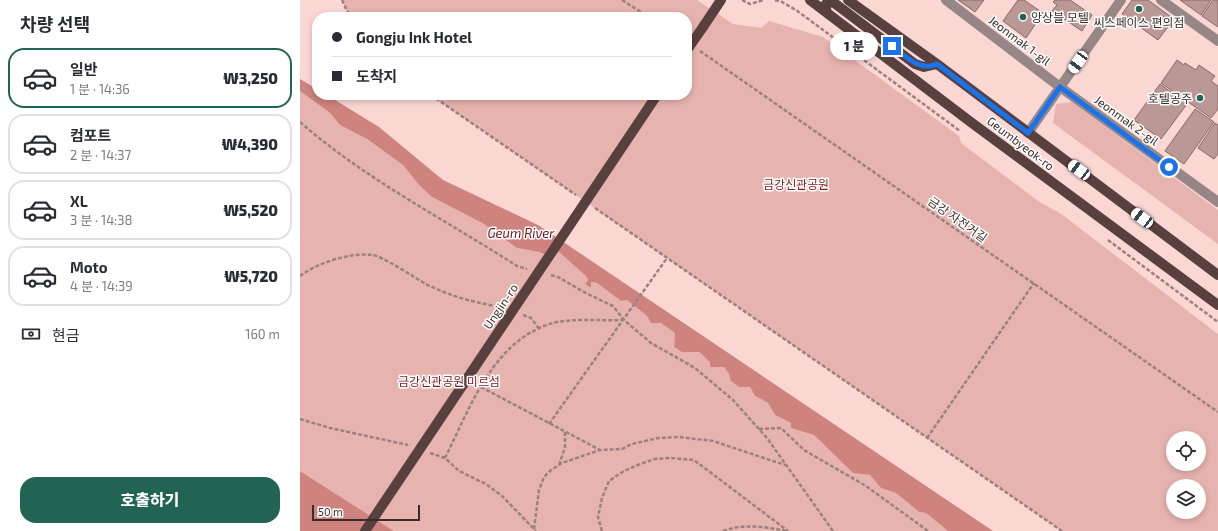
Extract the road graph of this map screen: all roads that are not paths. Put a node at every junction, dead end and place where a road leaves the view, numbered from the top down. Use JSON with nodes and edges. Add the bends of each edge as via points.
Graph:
{"nodes":[{"id":1,"x":721,"y":0,"type":"edge"},
{"id":2,"x":810,"y":0,"type":"edge"},
{"id":3,"x":848,"y":0,"type":"edge"},
{"id":4,"x":855,"y":0,"type":"edge"},
{"id":5,"x":946,"y":0,"type":"edge"},
{"id":6,"x":1121,"y":0,"type":"edge"},
{"id":7,"x":1161,"y":0,"type":"edge"},
{"id":8,"x":828,"y":14,"type":"junction"},
{"id":9,"x":869,"y":15,"type":"junction"},
{"id":10,"x":1218,"y":41,"type":"edge"},
{"id":11,"x":692,"y":43,"type":"edge"},
{"id":12,"x":937,"y":64,"type":"junction"},
{"id":13,"x":1060,"y":87,"type":"junction"},
{"id":14,"x":654,"y":100,"type":"edge"},
{"id":15,"x":1028,"y":133,"type":"junction"},
{"id":16,"x":1218,"y":202,"type":"edge"},
{"id":17,"x":1218,"y":275,"type":"edge"},
{"id":18,"x":1218,"y":305,"type":"edge"},
{"id":19,"x":365,"y":531,"type":"edge"}],
"edges":[{"from":1,"to":11,"type":"main road","bridge":true},
{"from":2,"to":8,"type":"main road","name":"Geumbyeok-ro"},
{"from":3,"to":9,"type":"main road","name":"Geumbyeok-ro"},
{"from":4,"to":9,"type":"main road"},
{"from":5,"to":13,"type":"street","name":"Jeonmak 1-gil"},
{"from":6,"to":13,"type":"street"},
{"from":7,"to":10,"type":"street"},
{"from":8,"to":12,"type":"main road","via":[[826,4],[833,2],[916,64],[924,67]]},
{"from":8,"to":18,"type":"main road","name":"Geumbyeok-ro"},
{"from":9,"to":12,"type":"main road","name":"Geumbyeok-ro"},
{"from":12,"to":15,"type":"main road","name":"Geumbyeok-ro"},
{"from":13,"to":15,"type":"street"},
{"from":13,"to":16,"type":"street","name":"Jeonmak 2-gil"},
{"from":14,"to":19,"type":"main road","name":"Ungjin-ro","bridge":true},
{"from":15,"to":17,"type":"main road","name":"Geumbyeok-ro"}]}
